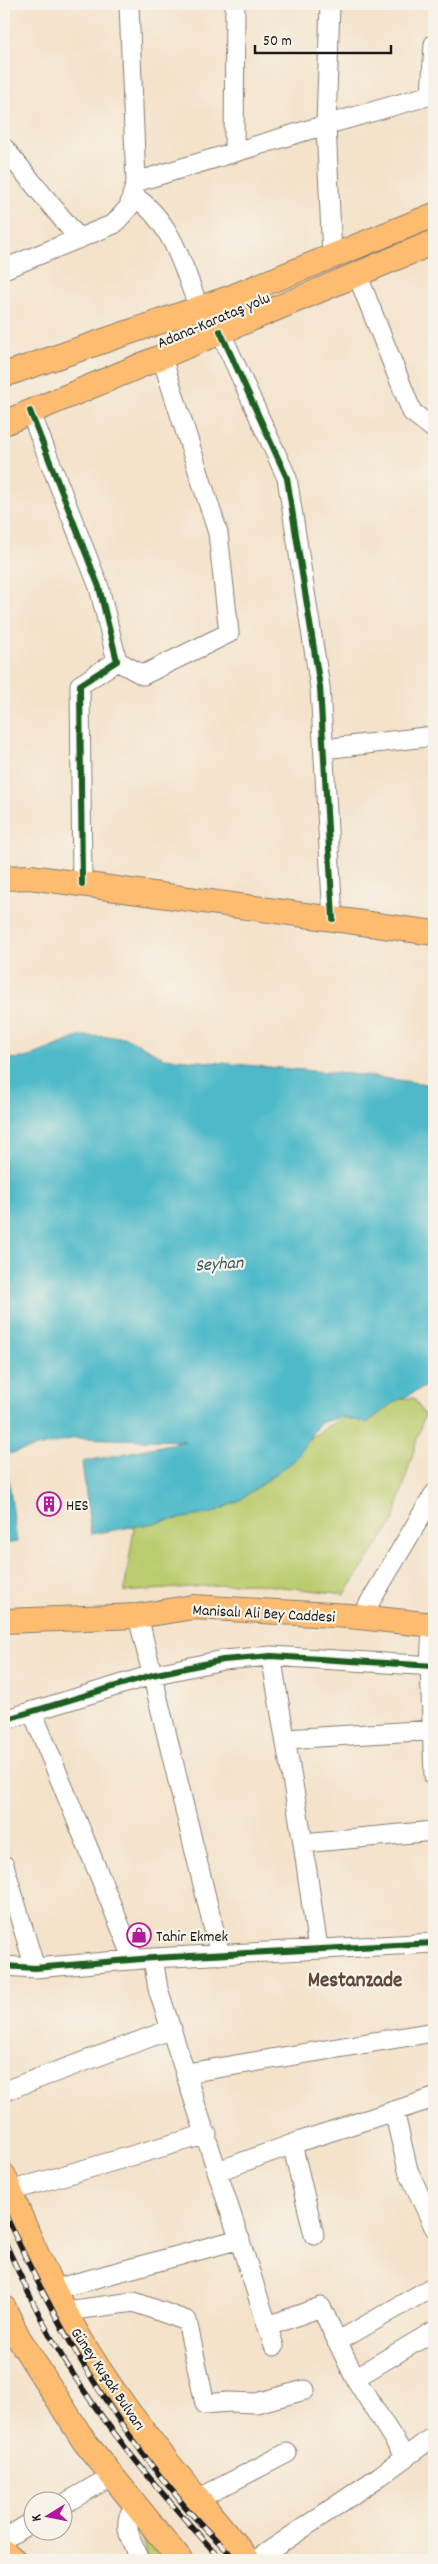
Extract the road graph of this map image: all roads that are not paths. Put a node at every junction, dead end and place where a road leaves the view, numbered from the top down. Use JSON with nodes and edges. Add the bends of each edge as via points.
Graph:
{"nodes":[{"id":1,"x":129,"y":4,"type":"edge"},
{"id":2,"x":235,"y":4,"type":"edge"},
{"id":3,"x":330,"y":4,"type":"edge"},
{"id":4,"x":434,"y":44,"type":"edge"},
{"id":5,"x":326,"y":125,"type":"junction"},
{"id":6,"x":4,"y":148,"type":"edge"},
{"id":7,"x":234,"y":152,"type":"junction"},
{"id":8,"x":134,"y":189,"type":"junction"},
{"id":9,"x":434,"y":215,"type":"edge"},
{"id":10,"x":79,"y":239,"type":"junction"},
{"id":11,"x":434,"y":242,"type":"edge"},
{"id":12,"x":332,"y":256,"type":"junction"},
{"id":13,"x":4,"y":269,"type":"edge"},
{"id":14,"x":357,"y":274,"type":"junction"},
{"id":15,"x":199,"y":308,"type":"junction"},
{"id":16,"x":220,"y":331,"type":"junction"},
{"id":17,"x":162,"y":355,"type":"junction"},
{"id":18,"x":4,"y":375,"type":"edge"},
{"id":19,"x":30,"y":411,"type":"junction"},
{"id":20,"x":4,"y":423,"type":"edge"},
{"id":21,"x":434,"y":429,"type":"edge"},
{"id":22,"x":117,"y":661,"type":"junction"},
{"id":23,"x":434,"y":736,"type":"edge"},
{"id":24,"x":324,"y":749,"type":"junction"},
{"id":25,"x":4,"y":878,"type":"edge"},
{"id":26,"x":82,"y":884,"type":"junction"},
{"id":27,"x":333,"y":919,"type":"junction"},
{"id":28,"x":434,"y":933,"type":"edge"},
{"id":29,"x":434,"y":1494,"type":"edge"},
{"id":30,"x":138,"y":1616,"type":"junction"},
{"id":31,"x":361,"y":1617,"type":"junction"},
{"id":32,"x":4,"y":1621,"type":"edge"},
{"id":33,"x":433,"y":1625,"type":"edge"},
{"id":34,"x":271,"y":1656,"type":"junction"},
{"id":35,"x":432,"y":1666,"type":"edge"},
{"id":36,"x":152,"y":1675,"type":"junction"},
{"id":37,"x":32,"y":1710,"type":"junction"},
{"id":38,"x":4,"y":1720,"type":"edge"},
{"id":39,"x":434,"y":1730,"type":"edge"},
{"id":40,"x":285,"y":1739,"type":"junction"},
{"id":41,"x":434,"y":1776,"type":"edge"},
{"id":42,"x":434,"y":1831,"type":"edge"},
{"id":43,"x":303,"y":1843,"type":"junction"},
{"id":44,"x":4,"y":1864,"type":"edge"},
{"id":45,"x":434,"y":1943,"type":"edge"},
{"id":46,"x":318,"y":1949,"type":"junction"},
{"id":47,"x":220,"y":1955,"type":"junction"},
{"id":48,"x":153,"y":1958,"type":"junction"},
{"id":49,"x":134,"y":1960,"type":"junction"},
{"id":50,"x":4,"y":1966,"type":"edge"},
{"id":51,"x":35,"y":1968,"type":"junction"},
{"id":52,"x":172,"y":2030,"type":"junction"},
{"id":53,"x":434,"y":2032,"type":"edge"},
{"id":54,"x":187,"y":2073,"type":"junction"},
{"id":55,"x":4,"y":2091,"type":"edge"},
{"id":56,"x":434,"y":2098,"type":"edge"},
{"id":57,"x":394,"y":2111,"type":"junction"},
{"id":58,"x":207,"y":2134,"type":"junction"},
{"id":59,"x":292,"y":2144,"type":"junction"},
{"id":60,"x":218,"y":2171,"type":"junction"},
{"id":61,"x":7,"y":2184,"type":"edge"},
{"id":62,"x":434,"y":2227,"type":"edge"},
{"id":63,"x":314,"y":2235,"type":"dead end"},
{"id":64,"x":240,"y":2239,"type":"junction"},
{"id":65,"x":434,"y":2286,"type":"edge"},
{"id":66,"x":54,"y":2289,"type":"junction"},
{"id":67,"x":4,"y":2308,"type":"edge"},
{"id":68,"x":66,"y":2311,"type":"junction"},
{"id":69,"x":268,"y":2326,"type":"junction"},
{"id":70,"x":434,"y":2331,"type":"edge"},
{"id":71,"x":337,"y":2342,"type":"junction"},
{"id":72,"x":274,"y":2346,"type":"dead end"},
{"id":73,"x":355,"y":2378,"type":"junction"},
{"id":74,"x":305,"y":2390,"type":"dead end"},
{"id":75,"x":434,"y":2436,"type":"edge"},
{"id":76,"x":287,"y":2453,"type":"dead end"},
{"id":77,"x":405,"y":2457,"type":"junction"},
{"id":78,"x":112,"y":2476,"type":"junction"},
{"id":79,"x":72,"y":2499,"type":"edge"},
{"id":80,"x":198,"y":2499,"type":"junction"},
{"id":81,"x":136,"y":2506,"type":"junction"},
{"id":82,"x":22,"y":2535,"type":"edge"},
{"id":83,"x":8,"y":2554,"type":"edge"},
{"id":84,"x":140,"y":2560,"type":"edge"},
{"id":85,"x":180,"y":2560,"type":"edge"},
{"id":86,"x":248,"y":2560,"type":"edge"},
{"id":87,"x":256,"y":2560,"type":"edge"}],
"edges":[{"from":1,"to":8,"type":"street"},
{"from":2,"to":7,"type":"street"},
{"from":3,"to":5,"type":"street"},
{"from":4,"to":5,"type":"street","via":[[432,95]]},
{"from":5,"to":7,"type":"street"},
{"from":5,"to":12,"type":"street"},
{"from":6,"to":10,"type":"street"},
{"from":7,"to":8,"type":"street"},
{"from":8,"to":10,"type":"street","via":[[129,207],[114,224]]},
{"from":8,"to":15,"type":"street","via":[[158,216],[170,236]]},
{"from":9,"to":12,"type":"main road","name":"Adana-Karataş yolu"},
{"from":10,"to":13,"type":"street"},
{"from":11,"to":14,"type":"main road","name":"Adana-Karataş yolu"},
{"from":12,"to":15,"type":"main road","name":"Adana-Karataş yolu"},
{"from":14,"to":16,"type":"main road","name":"Adana-Karataş yolu"},
{"from":14,"to":21,"type":"street","via":[[412,412]]},
{"from":15,"to":18,"type":"main road","name":"Adana-Karataş yolu"},
{"from":16,"to":17,"type":"main road","name":"Adana-Karataş yolu"},
{"from":16,"to":24,"type":"street","via":[[287,478],[320,687]]},
{"from":17,"to":19,"type":"main road","name":"Adana-Karataş yolu"},
{"from":17,"to":22,"type":"street","via":[[218,533],[228,633],[143,675]]},
{"from":19,"to":20,"type":"main road","name":"Adana-Karataş yolu"},
{"from":19,"to":22,"type":"street","via":[[99,587]]},
{"from":22,"to":26,"type":"street","via":[[80,685]]},
{"from":23,"to":24,"type":"street"},
{"from":24,"to":27,"type":"street"},
{"from":25,"to":26,"type":"main road","via":[[30,877]]},
{"from":26,"to":27,"type":"main road"},
{"from":27,"to":28,"type":"main road"},
{"from":29,"to":31,"type":"street"},
{"from":30,"to":31,"type":"main road","name":"Manisalı Ali Bey Caddesi","via":[[193,1607]]},
{"from":30,"to":32,"type":"main road","name":"Manisalı Ali Bey Caddesi"},
{"from":30,"to":36,"type":"street"},
{"from":31,"to":33,"type":"main road","name":"Manisalı Ali Bey Caddesi"},
{"from":33,"to":35,"type":"street"},
{"from":34,"to":35,"type":"street"},
{"from":34,"to":36,"type":"street","via":[[223,1660]]},
{"from":34,"to":40,"type":"street"},
{"from":35,"to":39,"type":"street"},
{"from":36,"to":37,"type":"street"},
{"from":36,"to":47,"type":"street"},
{"from":37,"to":38,"type":"street"},
{"from":37,"to":49,"type":"street"},
{"from":39,"to":40,"type":"street"},
{"from":39,"to":41,"type":"street"},
{"from":40,"to":43,"type":"street"},
{"from":42,"to":43,"type":"street"},
{"from":43,"to":46,"type":"street"},
{"from":44,"to":51,"type":"street"},
{"from":45,"to":46,"type":"street"},
{"from":46,"to":47,"type":"street"},
{"from":47,"to":48,"type":"street"},
{"from":48,"to":49,"type":"street"},
{"from":48,"to":52,"type":"street","via":[[158,1989]]},
{"from":49,"to":51,"type":"street"},
{"from":50,"to":51,"type":"street"},
{"from":52,"to":54,"type":"street"},
{"from":52,"to":55,"type":"street"},
{"from":53,"to":54,"type":"street"},
{"from":54,"to":58,"type":"street"},
{"from":56,"to":57,"type":"street"},
{"from":57,"to":59,"type":"street"},
{"from":57,"to":62,"type":"street","via":[[408,2170]]},
{"from":58,"to":60,"type":"street"},
{"from":58,"to":61,"type":"street"},
{"from":59,"to":60,"type":"street"},
{"from":59,"to":63,"type":"street"},
{"from":60,"to":64,"type":"street"},
{"from":61,"to":66,"type":"main road","name":"Güney Kuşak Bulvarı"},
{"from":64,"to":66,"type":"street"},
{"from":64,"to":69,"type":"street"},
{"from":65,"to":71,"type":"street"},
{"from":66,"to":68,"type":"main road","name":"Güney Kuşak Bulvarı"},
{"from":67,"to":78,"type":"main road","via":[[18,2337],[84,2441]]},
{"from":68,"to":74,"type":"street","via":[[134,2302],[187,2321],[205,2404],[256,2403]]},
{"from":68,"to":80,"type":"main road","name":"Güney Kuşak Bulvarı","via":[[84,2346],[125,2407]]},
{"from":69,"to":71,"type":"street","via":[[320,2307]]},
{"from":69,"to":72,"type":"street"},
{"from":70,"to":73,"type":"street"},
{"from":71,"to":73,"type":"street"},
{"from":73,"to":77,"type":"street"},
{"from":75,"to":77,"type":"street"},
{"from":76,"to":80,"type":"street"},
{"from":77,"to":87,"type":"street"},
{"from":78,"to":79,"type":"street"},
{"from":78,"to":81,"type":"main road"},
{"from":80,"to":86,"type":"main road","name":"Güney Kuşak Bulvarı"},
{"from":81,"to":84,"type":"street","via":[[126,2523]]},
{"from":81,"to":85,"type":"main road"},
{"from":82,"to":83,"type":"street"}]}
